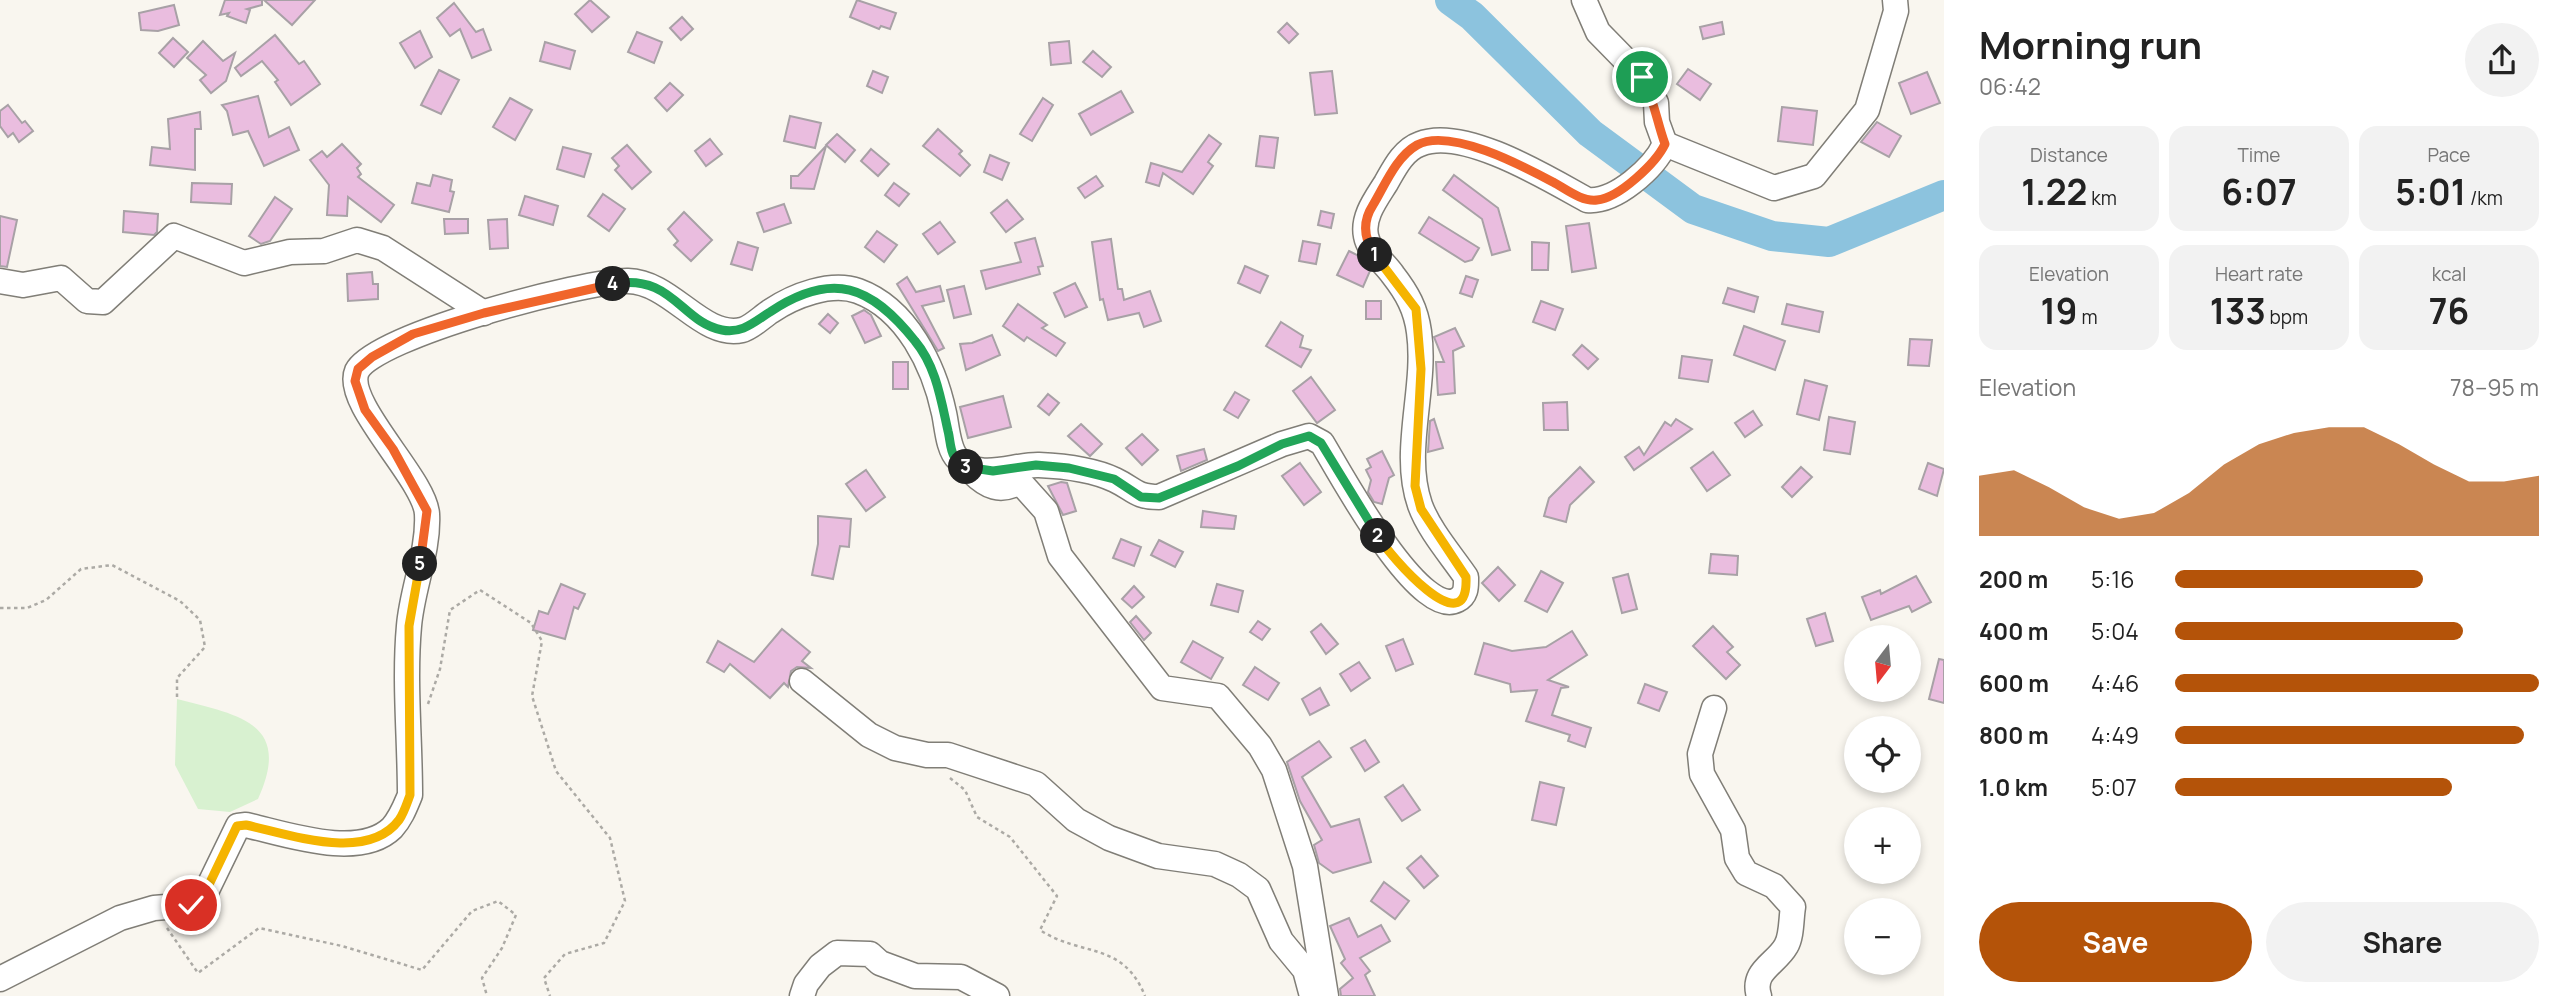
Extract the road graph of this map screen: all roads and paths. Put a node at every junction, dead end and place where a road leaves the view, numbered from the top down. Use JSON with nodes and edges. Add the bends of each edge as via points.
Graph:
{"nodes":[{"id":1,"x":1584,"y":0,"type":"edge"},
{"id":2,"x":1895,"y":0,"type":"edge"},
{"id":3,"x":1661,"y":153,"type":"junction"},
{"id":4,"x":0,"y":281,"type":"edge"},
{"id":5,"x":484,"y":313,"type":"junction"},
{"id":6,"x":967,"y":467,"type":"junction"},
{"id":7,"x":0,"y":608,"type":"edge"},
{"id":8,"x":802,"y":681,"type":"dead end"},
{"id":9,"x":177,"y":699,"type":"dead end"},
{"id":10,"x":427,"y":707,"type":"dead end"},
{"id":11,"x":1714,"y":708,"type":"dead end"},
{"id":12,"x":927,"y":755,"type":"junction"},
{"id":13,"x":155,"y":908,"type":"junction"},
{"id":14,"x":0,"y":979,"type":"edge"},
{"id":15,"x":487,"y":996,"type":"edge"},
{"id":16,"x":550,"y":996,"type":"edge"},
{"id":17,"x":802,"y":996,"type":"edge"},
{"id":18,"x":997,"y":996,"type":"edge"},
{"id":19,"x":1144,"y":996,"type":"edge"},
{"id":20,"x":1312,"y":996,"type":"edge"},
{"id":21,"x":1326,"y":996,"type":"edge"},
{"id":22,"x":1759,"y":996,"type":"edge"}],
"edges":[{"from":1,"to":3,"type":"street","via":[[1598,32],[1642,77],[1656,103]]},
{"from":2,"to":3,"type":"street","via":[[1896,11],[1867,110],[1814,176],[1774,188]]},
{"from":3,"to":6,"type":"street","via":[[1614,194],[1587,200],[1488,152],[1453,141],[1419,144],[1399,162],[1370,210],[1366,237],[1416,309],[1421,369],[1415,486],[1421,509],[1466,577],[1461,598],[1448,603],[1436,600],[1384,547],[1321,443],[1309,436],[1159,498],[1141,497],[1114,479],[1069,468],[1036,465],[993,471]]},
{"from":4,"to":5,"type":"street","via":[[23,285],[61,278],[87,301],[103,302],[174,236],[244,263],[290,252],[324,251],[357,240],[383,248]]},
{"from":5,"to":6,"type":"street","via":[[629,281],[661,290],[709,325],[743,330],[781,304],[809,293],[845,288],[859,291],[898,319],[920,347],[938,385],[954,456]]},
{"from":5,"to":13,"type":"street","via":[[413,334],[372,357],[358,369],[355,381],[365,410],[427,511],[409,626],[410,795],[400,818],[366,843],[323,842],[237,826],[204,895],[191,905]]},
{"from":6,"to":21,"type":"street","via":[[987,486],[1008,489],[1020,482],[1046,511],[1060,556],[1162,688],[1218,696],[1260,746],[1274,770],[1305,866]]},
{"from":7,"to":9,"type":"path","via":[[27,608],[46,600],[81,569],[112,565],[180,601],[200,620],[205,647],[177,678]]},
{"from":8,"to":12,"type":"street","via":[[869,735],[895,748]]},
{"from":10,"to":16,"type":"path","via":[[440,669],[450,610],[480,590],[531,623],[542,641],[532,696],[556,771],[610,838],[625,901],[604,943],[565,954],[544,978]]},
{"from":11,"to":22,"type":"street","via":[[1700,754],[1702,774],[1733,830],[1737,858],[1746,873],[1774,886],[1793,907],[1787,945],[1760,974]]},
{"from":12,"to":19,"type":"path","via":[[924,758],[965,790],[977,817],[1010,837],[1058,897],[1040,930],[1056,941],[1119,959],[1138,979]]},
{"from":12,"to":20,"type":"street","via":[[948,755],[1036,784],[1076,820],[1109,838],[1158,856],[1215,864],[1239,875],[1258,888],[1281,941],[1305,970]]},
{"from":13,"to":14,"type":"street","via":[[120,918]]},
{"from":13,"to":15,"type":"path","via":[[198,973],[259,928],[422,970],[472,911],[498,901],[516,915],[482,978]]},
{"from":17,"to":18,"type":"street","via":[[820,966],[837,953],[870,954],[915,975],[961,977]]}]}
